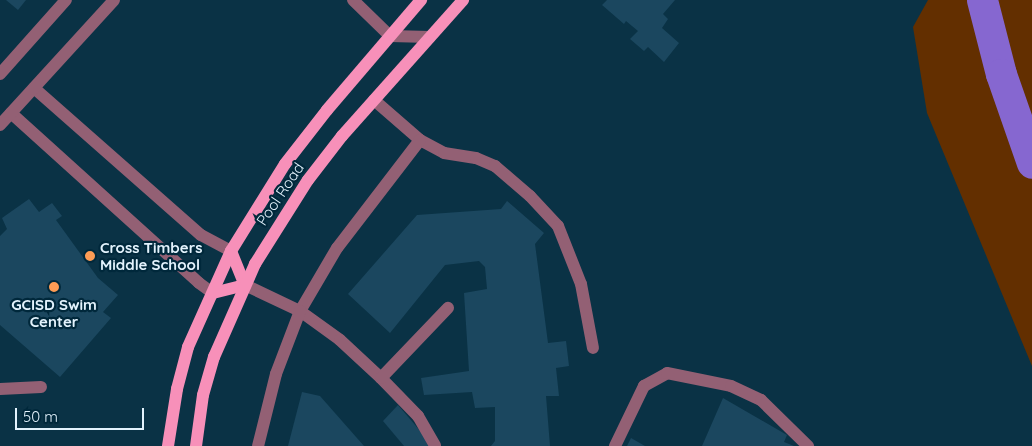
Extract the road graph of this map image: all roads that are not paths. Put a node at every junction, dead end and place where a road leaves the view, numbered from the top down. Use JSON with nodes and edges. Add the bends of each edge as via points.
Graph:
{"nodes":[{"id":1,"x":66,"y":0,"type":"edge"},
{"id":2,"x":114,"y":0,"type":"edge"},
{"id":3,"x":353,"y":0,"type":"edge"},
{"id":4,"x":422,"y":0,"type":"edge"},
{"id":5,"x":463,"y":0,"type":"edge"},
{"id":6,"x":390,"y":36,"type":"junction"},
{"id":7,"x":430,"y":37,"type":"junction"},
{"id":8,"x":0,"y":74,"type":"edge"},
{"id":9,"x":34,"y":88,"type":"junction"},
{"id":10,"x":374,"y":100,"type":"junction"},
{"id":11,"x":11,"y":113,"type":"junction"},
{"id":12,"x":0,"y":125,"type":"edge"},
{"id":13,"x":420,"y":140,"type":"junction"},
{"id":14,"x":231,"y":251,"type":"junction"},
{"id":15,"x":245,"y":285,"type":"junction"},
{"id":16,"x":213,"y":292,"type":"junction"},
{"id":17,"x":448,"y":308,"type":"dead end"},
{"id":18,"x":300,"y":311,"type":"junction"},
{"id":19,"x":593,"y":348,"type":"dead end"},
{"id":20,"x":381,"y":378,"type":"junction"},
{"id":21,"x":41,"y":387,"type":"dead end"},
{"id":22,"x":0,"y":389,"type":"edge"},
{"id":23,"x":168,"y":446,"type":"edge"},
{"id":24,"x":196,"y":446,"type":"edge"},
{"id":25,"x":258,"y":446,"type":"edge"},
{"id":26,"x":435,"y":446,"type":"edge"},
{"id":27,"x":615,"y":446,"type":"edge"},
{"id":28,"x":808,"y":446,"type":"edge"}],
"edges":[{"from":1,"to":8,"type":"lane"},
{"from":2,"to":9,"type":"lane"},
{"from":3,"to":6,"type":"lane"},
{"from":4,"to":6,"type":"main road","name":"Pool Road"},
{"from":5,"to":7,"type":"main road","name":"Pool Road"},
{"from":6,"to":7,"type":"lane"},
{"from":6,"to":14,"type":"main road","name":"Pool Road","via":[[285,164]]},
{"from":7,"to":10,"type":"main road","name":"Pool Road"},
{"from":9,"to":11,"type":"lane"},
{"from":9,"to":14,"type":"lane","via":[[201,235]]},
{"from":10,"to":13,"type":"lane"},
{"from":10,"to":15,"type":"main road","name":"Pool Road","via":[[308,180]]},
{"from":11,"to":12,"type":"lane"},
{"from":11,"to":16,"type":"lane","via":[[199,283]]},
{"from":13,"to":18,"type":"lane","via":[[337,248]]},
{"from":13,"to":19,"type":"lane","via":[[444,153],[476,158],[495,166],[558,226],[580,284]]},
{"from":14,"to":15,"type":"main road"},
{"from":14,"to":16,"type":"main road","name":"Pool Road"},
{"from":15,"to":16,"type":"main road"},
{"from":15,"to":18,"type":"lane"},
{"from":15,"to":24,"type":"main road","name":"Pool Road","via":[[214,357],[203,395]]},
{"from":16,"to":23,"type":"main road","name":"Pool Road","via":[[188,347]]},
{"from":17,"to":20,"type":"lane"},
{"from":18,"to":20,"type":"lane","via":[[340,340]]},
{"from":18,"to":25,"type":"lane","via":[[276,374]]},
{"from":20,"to":26,"type":"lane","via":[[418,416]]},
{"from":21,"to":22,"type":"lane"},
{"from":27,"to":28,"type":"lane","via":[[644,386],[667,373],[731,386],[761,400]]}]}
